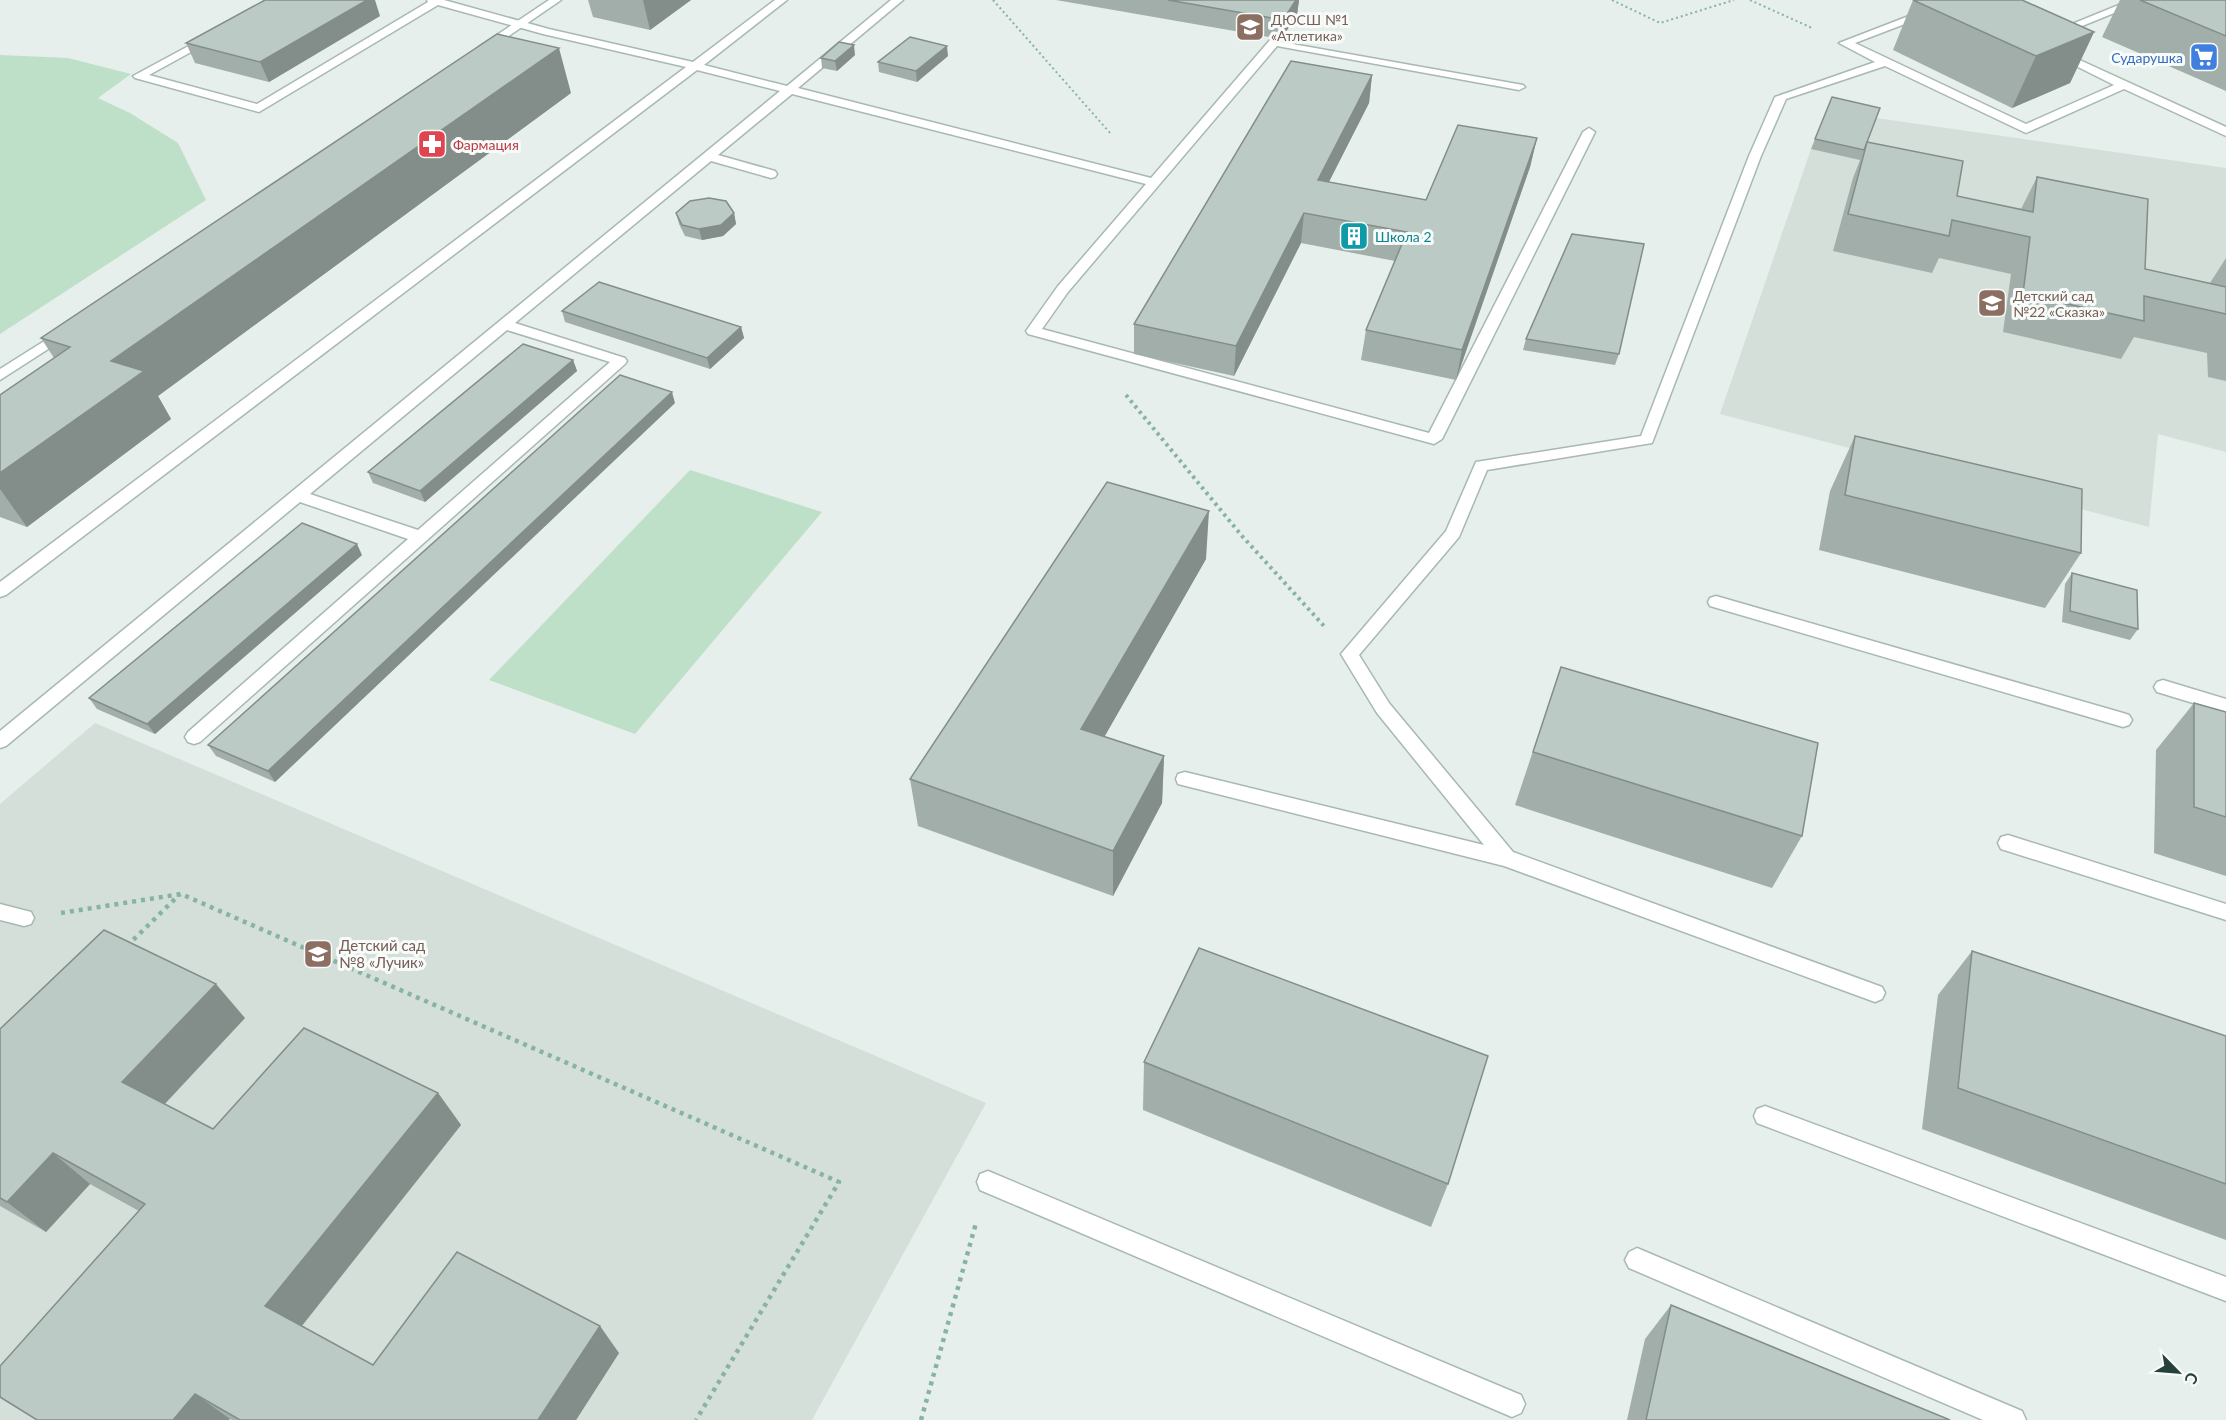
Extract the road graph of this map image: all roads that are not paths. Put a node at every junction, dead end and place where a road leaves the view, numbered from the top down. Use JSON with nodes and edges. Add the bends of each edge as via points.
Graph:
{"nodes":[{"id":1,"x":556,"y":0,"type":"edge"},
{"id":2,"x":782,"y":0,"type":"edge"},
{"id":3,"x":898,"y":0,"type":"edge"},
{"id":4,"x":2141,"y":0,"type":"edge"},
{"id":5,"x":435,"y":1,"type":"edge"},
{"id":6,"x":1939,"y":7,"type":"edge"},
{"id":7,"x":520,"y":25,"type":"junction"},
{"id":8,"x":218,"y":33,"type":"edge"},
{"id":9,"x":471,"y":58,"type":"edge"},
{"id":10,"x":1886,"y":62,"type":"junction"},
{"id":11,"x":696,"y":66,"type":"junction"},
{"id":12,"x":2123,"y":85,"type":"junction"},
{"id":13,"x":1519,"y":87,"type":"dead end"},
{"id":14,"x":787,"y":90,"type":"junction"},
{"id":15,"x":1589,"y":132,"type":"dead end"},
{"id":16,"x":2226,"y":132,"type":"edge"},
{"id":17,"x":708,"y":156,"type":"junction"},
{"id":18,"x":771,"y":174,"type":"dead end"},
{"id":19,"x":1154,"y":182,"type":"junction"},
{"id":20,"x":78,"y":323,"type":"edge"},
{"id":21,"x":503,"y":324,"type":"junction"},
{"id":22,"x":0,"y":376,"type":"edge"},
{"id":23,"x":297,"y":495,"type":"junction"},
{"id":24,"x":420,"y":537,"type":"junction"},
{"id":25,"x":0,"y":591,"type":"edge"},
{"id":26,"x":1716,"y":602,"type":"dead end"},
{"id":27,"x":2163,"y":687,"type":"dead end"},
{"id":28,"x":2226,"y":706,"type":"edge"},
{"id":29,"x":2123,"y":720,"type":"dead end"},
{"id":30,"x":194,"y":737,"type":"dead end"},
{"id":31,"x":0,"y":741,"type":"edge"},
{"id":32,"x":1185,"y":779,"type":"dead end"},
{"id":33,"x":2008,"y":843,"type":"dead end"},
{"id":34,"x":1506,"y":858,"type":"junction"},
{"id":35,"x":0,"y":912,"type":"edge"},
{"id":36,"x":2226,"y":912,"type":"edge"},
{"id":37,"x":24,"y":918,"type":"road end"},
{"id":38,"x":1875,"y":993,"type":"dead end"},
{"id":39,"x":1765,"y":1116,"type":"dead end"},
{"id":40,"x":988,"y":1182,"type":"road end"},
{"id":41,"x":1637,"y":1260,"type":"dead end"},
{"id":42,"x":2226,"y":1289,"type":"edge"},
{"id":43,"x":1512,"y":1404,"type":"dead end"},
{"id":44,"x":2013,"y":1420,"type":"edge"}],
"edges":[{"from":1,"to":7,"type":"main road"},
{"from":2,"to":11,"type":"main road"},
{"from":3,"to":14,"type":"main road"},
{"from":4,"to":12,"type":"main road","via":[[2042,42]]},
{"from":5,"to":7,"type":"main road"},
{"from":5,"to":8,"type":"main road","via":[[259,108],[139,76]]},
{"from":6,"to":10,"type":"main road","via":[[1845,43]]},
{"from":7,"to":9,"type":"main road"},
{"from":7,"to":11,"type":"main road"},
{"from":10,"to":12,"type":"main road","via":[[2026,129]]},
{"from":10,"to":34,"type":"main road","via":[[1781,97],[1647,440],[1480,466],[1453,533],[1350,654],[1383,708]]},
{"from":11,"to":14,"type":"main road"},
{"from":11,"to":25,"type":"main road"},
{"from":12,"to":16,"type":"main road"},
{"from":13,"to":19,"type":"main road","via":[[1274,42]]},
{"from":14,"to":17,"type":"main road"},
{"from":14,"to":19,"type":"main road"},
{"from":15,"to":19,"type":"main road","via":[[1434,439],[1033,331],[1063,289]]},
{"from":17,"to":18,"type":"main road"},
{"from":17,"to":21,"type":"main road"},
{"from":20,"to":22,"type":"main road"},
{"from":21,"to":23,"type":"main road"},
{"from":21,"to":24,"type":"main road","via":[[620,361]]},
{"from":23,"to":24,"type":"main road"},
{"from":23,"to":31,"type":"main road"},
{"from":24,"to":30,"type":"main road"},
{"from":26,"to":29,"type":"main road"},
{"from":27,"to":28,"type":"main road"},
{"from":32,"to":34,"type":"main road"},
{"from":33,"to":36,"type":"main road"},
{"from":34,"to":38,"type":"main road"},
{"from":35,"to":37,"type":"main road"},
{"from":39,"to":42,"type":"main road"},
{"from":40,"to":43,"type":"main road"},
{"from":41,"to":44,"type":"main road"}]}
